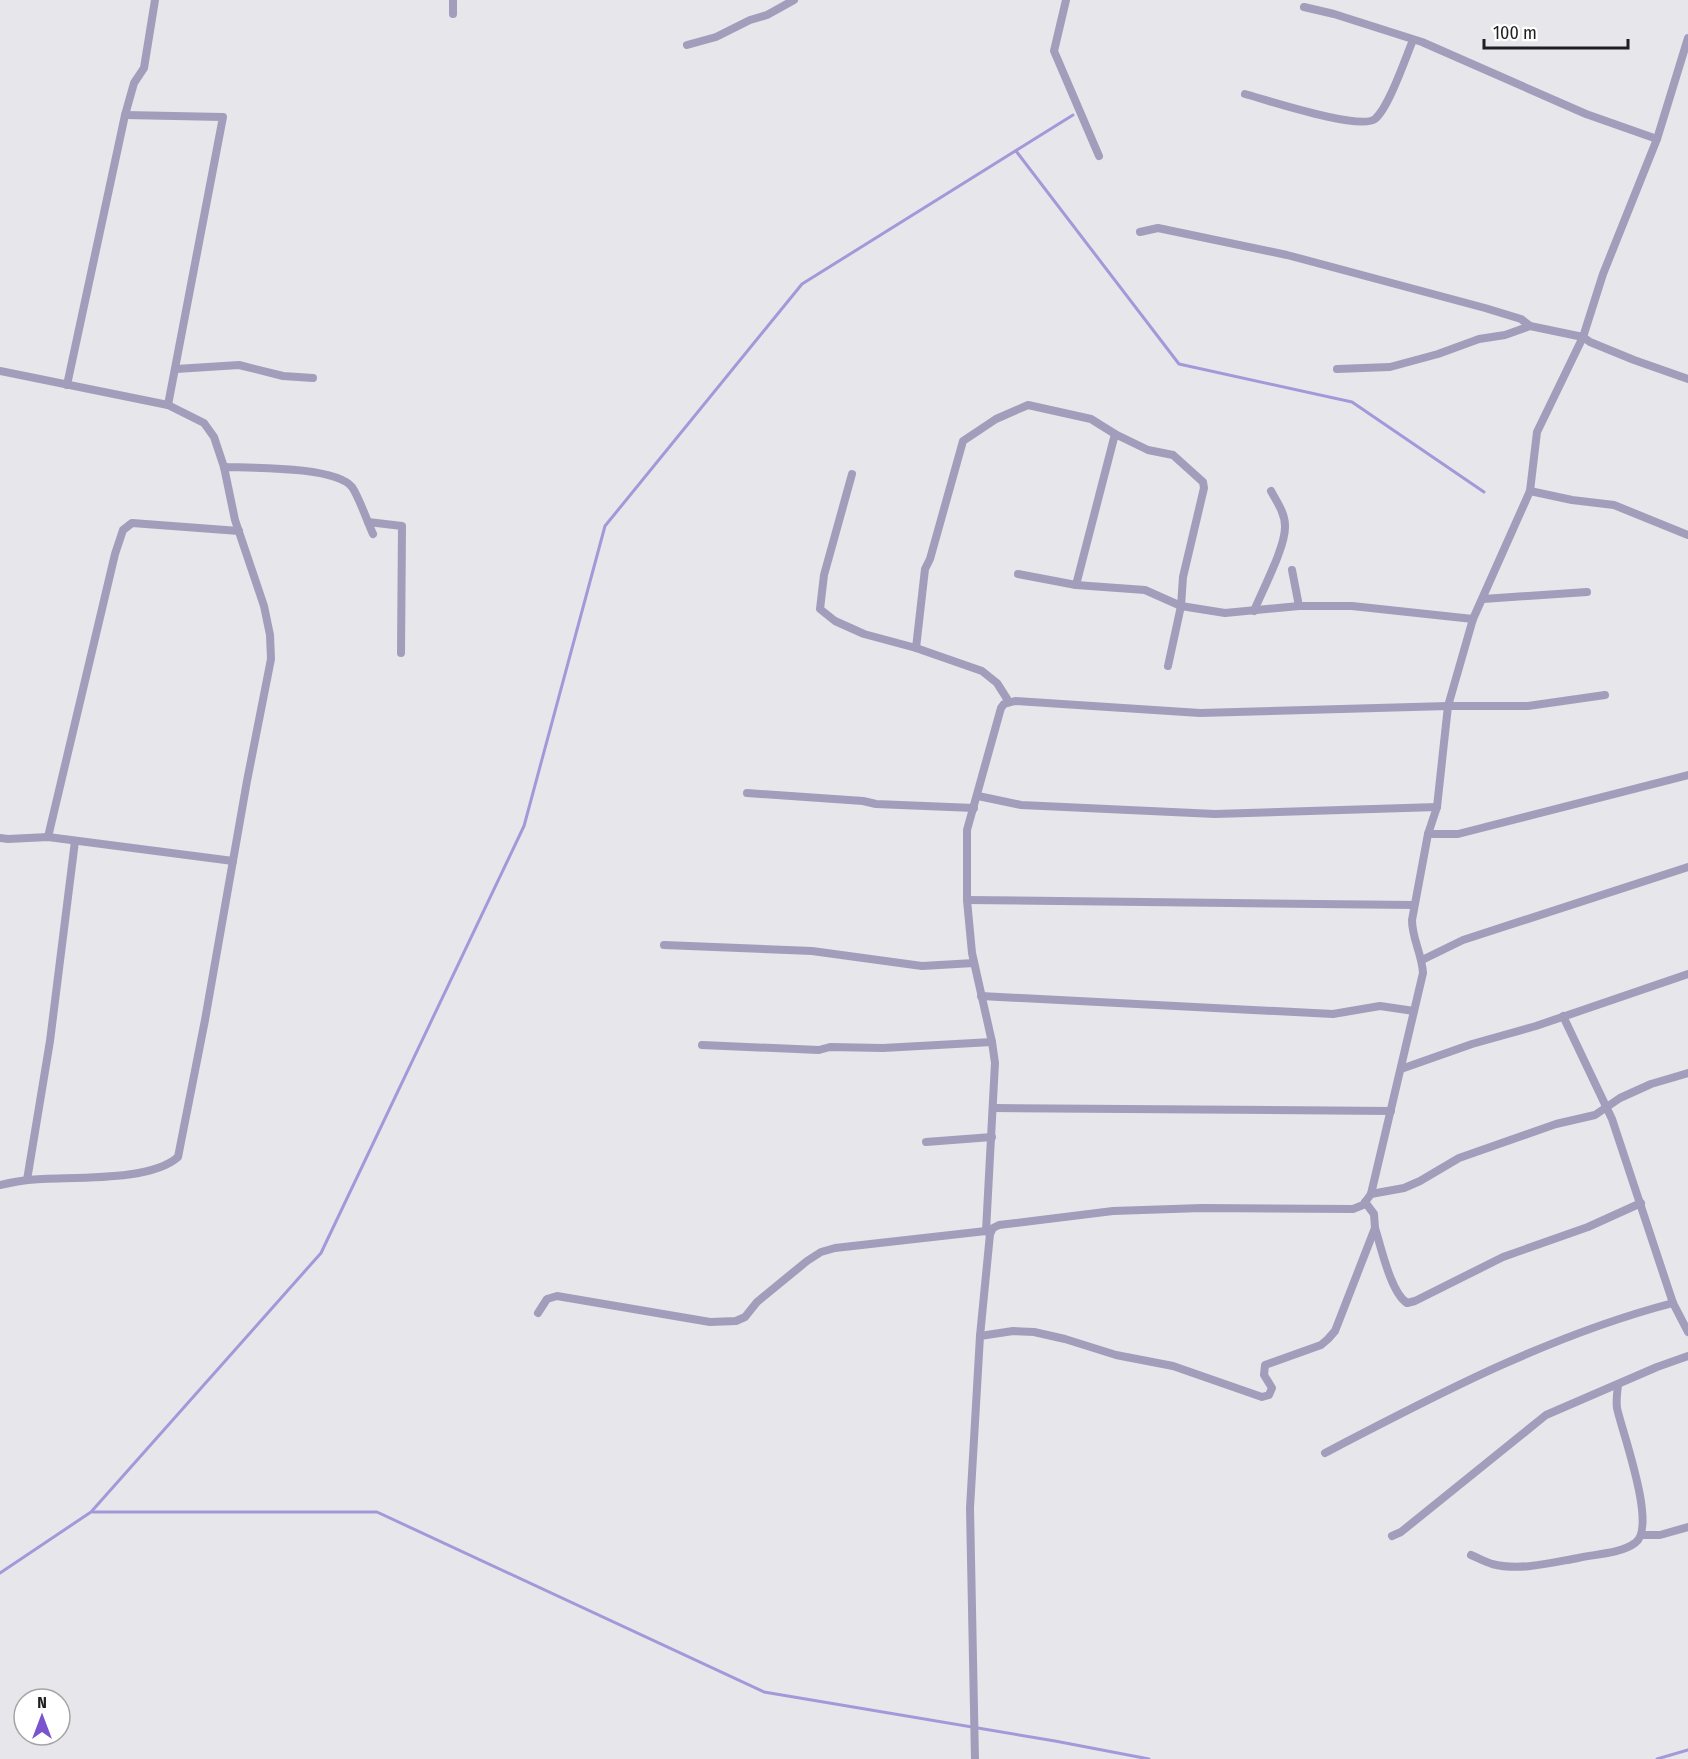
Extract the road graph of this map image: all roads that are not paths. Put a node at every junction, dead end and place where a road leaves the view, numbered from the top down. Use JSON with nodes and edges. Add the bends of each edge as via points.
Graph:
{"nodes":[{"id":1,"x":155,"y":0,"type":"edge"},
{"id":2,"x":453,"y":0,"type":"edge"},
{"id":3,"x":794,"y":0,"type":"edge"},
{"id":4,"x":1066,"y":0,"type":"edge"},
{"id":5,"x":1304,"y":7,"type":"dead end"},
{"id":6,"x":453,"y":14,"type":"dead end"},
{"id":7,"x":1688,"y":38,"type":"edge"},
{"id":8,"x":1413,"y":40,"type":"junction"},
{"id":9,"x":687,"y":45,"type":"dead end"},
{"id":10,"x":1245,"y":94,"type":"dead end"},
{"id":11,"x":125,"y":115,"type":"junction"},
{"id":12,"x":1658,"y":139,"type":"junction"},
{"id":13,"x":1099,"y":156,"type":"dead end"},
{"id":14,"x":1140,"y":232,"type":"dead end"},
{"id":15,"x":1530,"y":326,"type":"junction"},
{"id":16,"x":1582,"y":337,"type":"junction"},
{"id":17,"x":176,"y":369,"type":"junction"},
{"id":18,"x":1336,"y":369,"type":"dead end"},
{"id":19,"x":0,"y":371,"type":"edge"},
{"id":20,"x":313,"y":378,"type":"dead end"},
{"id":21,"x":1688,"y":379,"type":"edge"},
{"id":22,"x":67,"y":385,"type":"junction"},
{"id":23,"x":168,"y":405,"type":"junction"},
{"id":24,"x":1115,"y":434,"type":"junction"},
{"id":25,"x":224,"y":467,"type":"junction"},
{"id":26,"x":852,"y":474,"type":"dead end"},
{"id":27,"x":1271,"y":491,"type":"dead end"},
{"id":28,"x":1530,"y":491,"type":"junction"},
{"id":29,"x":368,"y":522,"type":"junction"},
{"id":30,"x":239,"y":531,"type":"junction"},
{"id":31,"x":373,"y":534,"type":"dead end"},
{"id":32,"x":1688,"y":535,"type":"edge"},
{"id":33,"x":1292,"y":570,"type":"dead end"},
{"id":34,"x":1018,"y":574,"type":"dead end"},
{"id":35,"x":1076,"y":585,"type":"junction"},
{"id":36,"x":1587,"y":592,"type":"dead end"},
{"id":37,"x":1483,"y":599,"type":"junction"},
{"id":38,"x":1181,"y":606,"type":"junction"},
{"id":39,"x":1299,"y":606,"type":"junction"},
{"id":40,"x":1254,"y":610,"type":"junction"},
{"id":41,"x":1473,"y":619,"type":"junction"},
{"id":42,"x":916,"y":648,"type":"junction"},
{"id":43,"x":401,"y":653,"type":"dead end"},
{"id":44,"x":1168,"y":666,"type":"dead end"},
{"id":45,"x":1605,"y":695,"type":"dead end"},
{"id":46,"x":1009,"y":702,"type":"junction"},
{"id":47,"x":1448,"y":706,"type":"junction"},
{"id":48,"x":1688,"y":775,"type":"edge"},
{"id":49,"x":747,"y":793,"type":"dead end"},
{"id":50,"x":978,"y":796,"type":"junction"},
{"id":51,"x":1437,"y":807,"type":"junction"},
{"id":52,"x":975,"y":808,"type":"junction"},
{"id":53,"x":1428,"y":834,"type":"junction"},
{"id":54,"x":48,"y":837,"type":"junction"},
{"id":55,"x":0,"y":838,"type":"edge"},
{"id":56,"x":75,"y":841,"type":"junction"},
{"id":57,"x":233,"y":861,"type":"junction"},
{"id":58,"x":1688,"y":867,"type":"edge"},
{"id":59,"x":967,"y":900,"type":"junction"},
{"id":60,"x":1414,"y":905,"type":"junction"},
{"id":61,"x":664,"y":945,"type":"dead end"},
{"id":62,"x":1422,"y":960,"type":"junction"},
{"id":63,"x":974,"y":963,"type":"junction"},
{"id":64,"x":1688,"y":974,"type":"edge"},
{"id":65,"x":981,"y":996,"type":"junction"},
{"id":66,"x":1414,"y":1011,"type":"junction"},
{"id":67,"x":1563,"y":1016,"type":"junction"},
{"id":68,"x":992,"y":1042,"type":"junction"},
{"id":69,"x":702,"y":1045,"type":"dead end"},
{"id":70,"x":1401,"y":1069,"type":"junction"},
{"id":71,"x":1688,"y":1073,"type":"edge"},
{"id":72,"x":994,"y":1108,"type":"junction"},
{"id":73,"x":1606,"y":1108,"type":"junction"},
{"id":74,"x":1391,"y":1111,"type":"junction"},
{"id":75,"x":992,"y":1137,"type":"junction"},
{"id":76,"x":926,"y":1142,"type":"dead end"},
{"id":77,"x":27,"y":1180,"type":"junction"},
{"id":78,"x":0,"y":1185,"type":"edge"},
{"id":79,"x":1371,"y":1194,"type":"junction"},
{"id":80,"x":1365,"y":1202,"type":"junction"},
{"id":81,"x":1641,"y":1203,"type":"junction"},
{"id":82,"x":1375,"y":1228,"type":"junction"},
{"id":83,"x":988,"y":1233,"type":"junction"},
{"id":84,"x":1673,"y":1304,"type":"junction"},
{"id":85,"x":538,"y":1313,"type":"dead end"},
{"id":86,"x":1688,"y":1332,"type":"edge"},
{"id":87,"x":980,"y":1336,"type":"junction"},
{"id":88,"x":1688,"y":1356,"type":"edge"},
{"id":89,"x":1618,"y":1385,"type":"junction"},
{"id":90,"x":1325,"y":1453,"type":"dead end"},
{"id":91,"x":1688,"y":1527,"type":"edge"},
{"id":92,"x":1642,"y":1535,"type":"junction"},
{"id":93,"x":1392,"y":1536,"type":"dead end"},
{"id":94,"x":1471,"y":1555,"type":"dead end"},
{"id":95,"x":975,"y":1759,"type":"edge"}],
"edges":[{"from":1,"to":11,"type":"street","via":[[144,68],[134,83]]},
{"from":2,"to":6,"type":"street"},
{"from":3,"to":9,"type":"street","via":[[716,37]]},
{"from":4,"to":13,"type":"street","via":[[1054,51]]},
{"from":5,"to":8,"type":"street"},
{"from":7,"to":12,"type":"street"},
{"from":8,"to":10,"type":"street","via":[[1386,103],[1369,123],[1347,122]]},
{"from":8,"to":12,"type":"street","via":[[1586,114]]},
{"from":11,"to":17,"type":"street","via":[[223,117]]},
{"from":11,"to":22,"type":"street"},
{"from":12,"to":16,"type":"street"},
{"from":14,"to":15,"type":"street","via":[[1158,228],[1287,255],[1485,308],[1521,319]]},
{"from":15,"to":16,"type":"street"},
{"from":15,"to":18,"type":"street","via":[[1390,367]]},
{"from":16,"to":21,"type":"street"},
{"from":16,"to":28,"type":"street","via":[[1537,432]]},
{"from":17,"to":20,"type":"street","via":[[239,365],[283,376]]},
{"from":17,"to":23,"type":"street"},
{"from":19,"to":22,"type":"street"},
{"from":22,"to":23,"type":"street"},
{"from":23,"to":25,"type":"street","via":[[204,423],[214,437]]},
{"from":24,"to":35,"type":"street"},
{"from":24,"to":38,"type":"street","via":[[1148,450],[1173,455],[1203,482],[1183,577]]},
{"from":24,"to":42,"type":"street","via":[[1091,419],[1029,405],[996,419],[963,441],[925,569]]},
{"from":25,"to":29,"type":"street","via":[[311,471],[332,476],[351,486]]},
{"from":25,"to":30,"type":"street"},
{"from":26,"to":42,"type":"street","via":[[820,609],[835,621],[864,634]]},
{"from":27,"to":40,"type":"street","via":[[1285,527]]},
{"from":28,"to":32,"type":"street","via":[[1614,504]]},
{"from":28,"to":37,"type":"street"},
{"from":29,"to":31,"type":"street"},
{"from":29,"to":43,"type":"street","via":[[402,526]]},
{"from":30,"to":54,"type":"street","via":[[132,523],[123,530]]},
{"from":30,"to":57,"type":"street","via":[[264,606],[271,659]]},
{"from":33,"to":39,"type":"street"},
{"from":34,"to":35,"type":"street"},
{"from":35,"to":38,"type":"street","via":[[1145,590]]},
{"from":36,"to":37,"type":"street"},
{"from":37,"to":41,"type":"street"},
{"from":38,"to":40,"type":"street","via":[[1225,613]]},
{"from":38,"to":44,"type":"street"},
{"from":39,"to":40,"type":"street"},
{"from":39,"to":41,"type":"street","via":[[1352,606]]},
{"from":41,"to":47,"type":"street"},
{"from":42,"to":46,"type":"street","via":[[982,672],[997,683]]},
{"from":45,"to":47,"type":"street","via":[[1528,706]]},
{"from":46,"to":47,"type":"street","via":[[1200,713]]},
{"from":46,"to":50,"type":"street","via":[[1001,708]]},
{"from":47,"to":51,"type":"street"},
{"from":48,"to":53,"type":"street","via":[[1458,834]]},
{"from":49,"to":52,"type":"street"},
{"from":50,"to":51,"type":"street","via":[[1021,804],[1215,814]]},
{"from":50,"to":52,"type":"street"},
{"from":51,"to":53,"type":"street"},
{"from":52,"to":59,"type":"street","via":[[967,830]]},
{"from":53,"to":60,"type":"street"},
{"from":54,"to":55,"type":"street"},
{"from":54,"to":56,"type":"street"},
{"from":56,"to":57,"type":"street"},
{"from":56,"to":77,"type":"street","via":[[50,1041]]},
{"from":57,"to":77,"type":"street","via":[[178,1157],[172,1163],[138,1173]]},
{"from":58,"to":62,"type":"street","via":[[1463,940]]},
{"from":59,"to":60,"type":"street"},
{"from":59,"to":63,"type":"street"},
{"from":60,"to":62,"type":"street","via":[[1412,930]]},
{"from":61,"to":63,"type":"street","via":[[812,951],[922,966]]},
{"from":62,"to":66,"type":"street","via":[[1423,973]]},
{"from":63,"to":65,"type":"street"},
{"from":64,"to":67,"type":"street"},
{"from":65,"to":66,"type":"street","via":[[1333,1014],[1380,1006]]},
{"from":65,"to":68,"type":"street"},
{"from":66,"to":70,"type":"street"},
{"from":67,"to":70,"type":"street"},
{"from":67,"to":73,"type":"street"},
{"from":68,"to":69,"type":"street","via":[[819,1050]]},
{"from":68,"to":72,"type":"street"},
{"from":70,"to":74,"type":"street"},
{"from":71,"to":73,"type":"street","via":[[1641,1089]]},
{"from":72,"to":74,"type":"street"},
{"from":72,"to":75,"type":"street"},
{"from":73,"to":79,"type":"street","via":[[1459,1158],[1404,1188]]},
{"from":73,"to":81,"type":"street"},
{"from":74,"to":79,"type":"street"},
{"from":75,"to":76,"type":"street"},
{"from":75,"to":83,"type":"street"},
{"from":77,"to":78,"type":"street"},
{"from":79,"to":80,"type":"street"},
{"from":80,"to":82,"type":"street","via":[[1374,1214]]},
{"from":80,"to":83,"type":"street","via":[[1353,1209],[1113,1211],[999,1225]]},
{"from":81,"to":82,"type":"street","via":[[1588,1227],[1503,1257],[1407,1303],[1395,1288]]},
{"from":81,"to":84,"type":"street"},
{"from":82,"to":87,"type":"street","via":[[1335,1330],[1321,1345],[1265,1365],[1264,1375],[1272,1388],[1269,1395],[1262,1397],[1173,1366],[1035,1332]]},
{"from":83,"to":85,"type":"street","via":[[821,1252],[736,1321],[710,1322],[557,1296],[547,1299]]},
{"from":83,"to":87,"type":"street"},
{"from":84,"to":86,"type":"street"},
{"from":84,"to":90,"type":"street","via":[[1627,1315],[1550,1344],[1411,1408]]},
{"from":87,"to":95,"type":"street","via":[[970,1508]]},
{"from":88,"to":89,"type":"street"},
{"from":89,"to":92,"type":"street","via":[[1617,1404],[1637,1483]]},
{"from":89,"to":93,"type":"street","via":[[1546,1415]]},
{"from":91,"to":92,"type":"street","via":[[1660,1535]]},
{"from":92,"to":94,"type":"street","via":[[1635,1543],[1619,1549],[1530,1567],[1492,1564]]}]}
